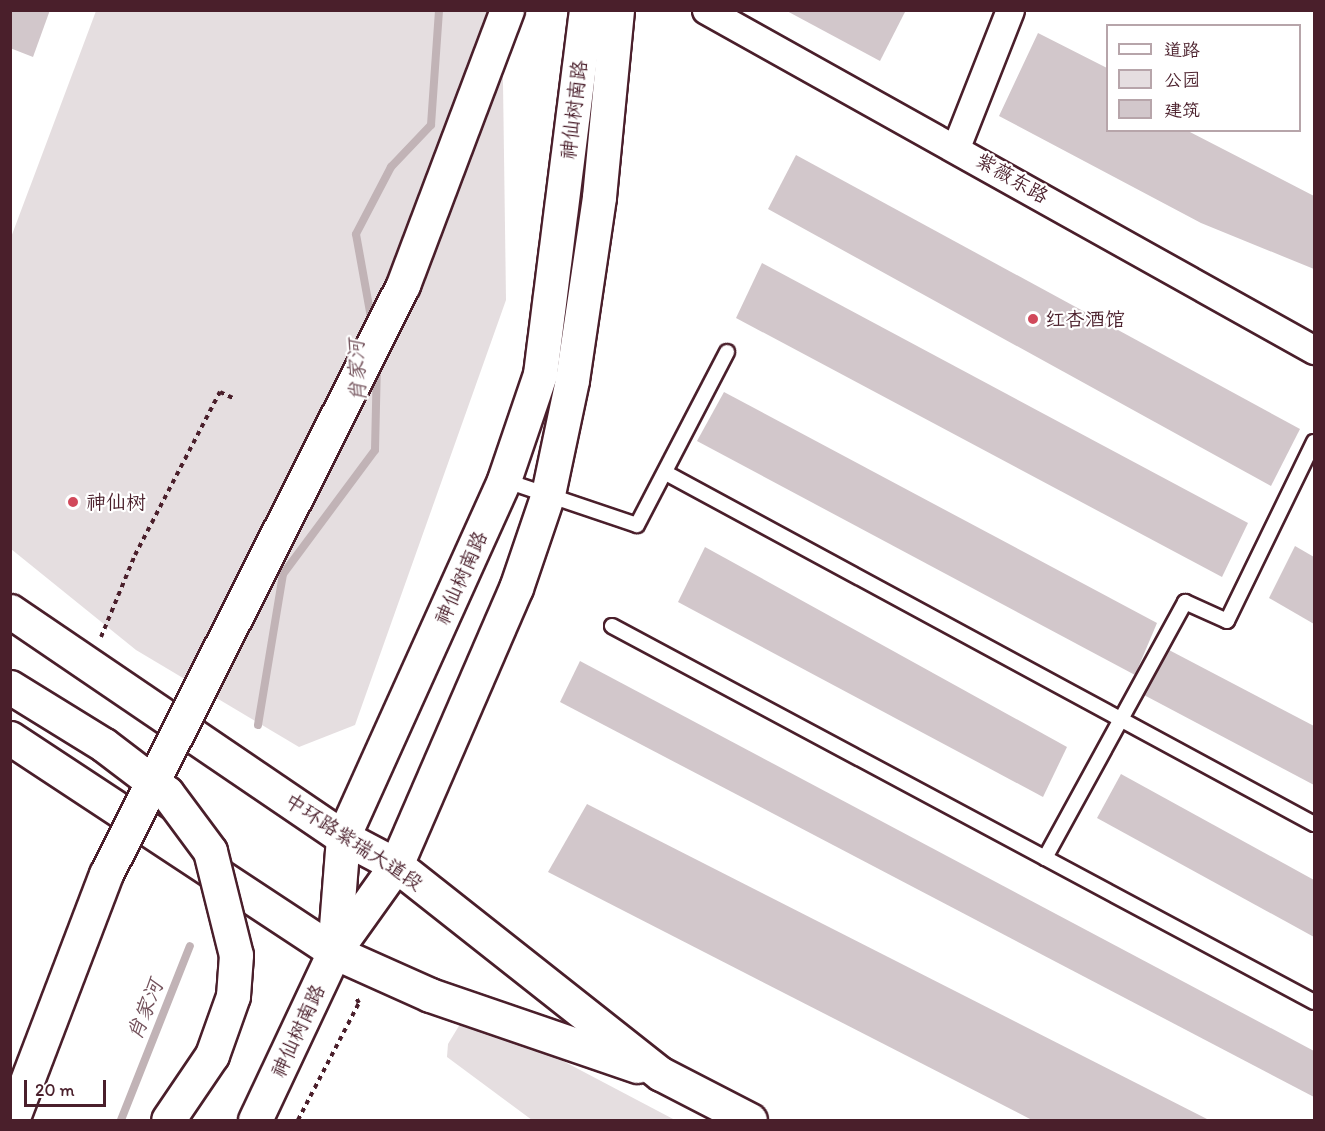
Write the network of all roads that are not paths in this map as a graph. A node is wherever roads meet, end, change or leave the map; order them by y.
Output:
1 (507, 10) edge
2 (586, 10) edge
3 (617, 10) edge
4 (706, 10) edge
5 (1010, 10) edge
6 (956, 147) junction
7 (1314, 350) edge
8 (727, 352) dead end
9 (1314, 442) edge
10 (666, 472) junction
11 (504, 480) junction
12 (548, 494) junction
13 (10, 611) edge
14 (612, 626) dead end
15 (10, 687) edge
16 (1121, 718) junction
17 (10, 738) edge
18 (1314, 824) edge
19 (343, 837) junction
20 (1045, 858) junction
21 (396, 865) junction
22 (334, 952) junction
23 (1314, 1002) edge
24 (661, 1074) junction
25 (12, 1120) edge
26 (168, 1120) edge
27 (255, 1120) edge
28 (750, 1120) edge

1 - 25 main road, bridge
2 - 11 main road, 神仙树南路
3 - 12 main road
4 - 6 street, 紫薇东路
5 - 6 street
6 - 7 street, 紫薇东路
8 - 10 lane
9 - 16 lane
10 - 12 lane
10 - 16 lane
11 - 12 lane
11 - 19 main road, 神仙树南路
12 - 21 main road
13 - 19 main road, 中环路紫瑞大道段
14 - 20 lane
15 - 26 main road, bridge
16 - 18 lane
16 - 20 lane
17 - 22 main road
19 - 21 main road, 中环路紫瑞大道段
19 - 22 main road, 神仙树南路
20 - 23 lane
21 - 22 main road
21 - 24 main road, 中环路紫瑞大道段
22 - 24 main road
22 - 27 main road, 神仙树南路
24 - 28 main road, 中环路紫瑞大道段

